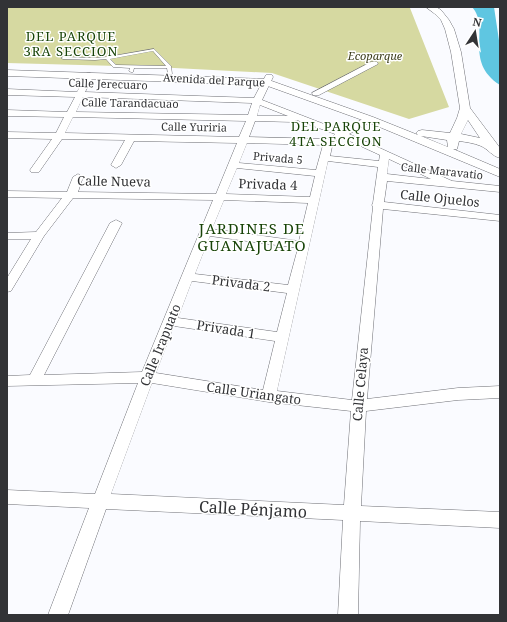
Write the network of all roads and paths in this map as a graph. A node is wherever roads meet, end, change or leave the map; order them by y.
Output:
1 (430, 7) edge
2 (63, 58) dead end
3 (107, 58) junction
4 (374, 64) dead end
5 (7, 67) edge
6 (132, 69) junction
7 (170, 70) junction
8 (7, 73) edge
9 (90, 75) junction
10 (267, 80) junction
11 (7, 92) edge
12 (80, 94) junction
13 (316, 94) junction
14 (257, 101) junction
15 (7, 113) edge
16 (464, 113) junction
17 (69, 114) junction
18 (252, 118) junction
19 (302, 119) junction
20 (369, 119) junction
21 (401, 125) junction
22 (342, 134) junction
23 (7, 135) edge
24 (59, 136) junction
25 (454, 137) junction
26 (131, 138) junction
27 (243, 140) junction
28 (328, 142) junction
29 (457, 154) junction
30 (498, 155) edge
31 (324, 158) junction
32 (116, 165) dead end
33 (233, 165) junction
34 (384, 165) junction
35 (35, 170) dead end
36 (500, 173) edge
37 (321, 174) junction
38 (78, 177) dead end
39 (450, 184) junction
40 (500, 189) edge
41 (7, 194) edge
42 (71, 195) junction
43 (220, 197) junction
44 (315, 200) junction
45 (377, 205) junction
46 (500, 218) edge
47 (116, 223) dead end
48 (206, 232) junction
49 (39, 235) junction
50 (7, 236) edge
51 (304, 245) junction
52 (12, 273) edge
53 (188, 277) junction
54 (7, 288) edge
55 (294, 290) junction
56 (170, 321) junction
57 (283, 338) junction
58 (147, 377) junction
59 (35, 380) junction
60 (7, 381) edge
61 (500, 392) edge
62 (269, 396) junction
63 (358, 406) junction
64 (7, 497) edge
65 (100, 502) junction
66 (351, 513) junction
67 (500, 520) edge
68 (58, 615) edge
69 (348, 615) edge

1 - 16 street
2 - 3 lane
3 - 6 lane
3 - 7 lane
4 - 13 street
5 - 6 street, Avenida del Parque
6 - 7 street, Avenida del Parque
7 - 10 street, Avenida del Parque
8 - 9 street, Avenida del Parque
9 - 10 street, Avenida del Parque
9 - 12 street
10 - 13 street, Avenida del Parque
10 - 14 street, Calle Irapuato
10 - 20 street, Avenida del Parque
11 - 12 street, Calle Jerecuaro
12 - 14 street, Calle Jerecuaro
12 - 17 street
13 - 21 street, Avenida del Parque
14 - 18 street, Calle Irapuato
14 - 19 street, Calle Jerecuaro
15 - 17 street, Calle Tarandacuao
16 - 21 street
16 - 25 street
16 - 30 street
17 - 18 street, Calle Tarandacuao
17 - 24 street
18 - 19 street, Calle Tarandacuao
18 - 27 street, Calle Irapuato
19 - 22 street, Calle Jerecuaro
20 - 22 street
20 - 29 street, Avenida del Parque
21 - 25 street, Avenida del Parque
22 - 28 street
22 - 34 street, Calle Jerecuaro
23 - 24 street, Calle Yuriria
24 - 26 street, Calle Yuriria
24 - 35 street
25 - 29 street
25 - 30 street, Avenida del Parque
26 - 27 street, Calle Yuriria
26 - 32 street
27 - 28 street, Calle Yuriria
27 - 33 street, Calle Irapuato
28 - 31 street
29 - 30 street
29 - 36 street, Avenida del Parque
31 - 34 street
31 - 37 street
33 - 37 street, Privada 5
33 - 43 street, Calle Irapuato
34 - 39 street, Calle Maravatio
34 - 39 street, Calle Jerecuaro
34 - 45 street, Calle Celaya
37 - 44 street
38 - 42 street
39 - 40 street, Calle Maravatio
41 - 42 street, Calle Nueva
42 - 43 street, Calle Nueva
42 - 49 street
43 - 44 street, Privada 4
43 - 48 street, Calle Irapuato
44 - 51 street
45 - 46 street, Calle Ojuelos
45 - 63 street, Calle Celaya
47 - 59 street
48 - 51 street
48 - 53 street, Calle Irapuato
49 - 50 street
49 - 52 street
51 - 55 street
52 - 54 street
53 - 55 street, Privada 2
53 - 56 street, Calle Irapuato
55 - 57 street
56 - 57 street, Privada 1
56 - 58 street, Calle Irapuato
57 - 62 street
58 - 59 street, Calle Uriangato
58 - 62 street, Calle Uriangato
58 - 65 street, Calle Irapuato
59 - 60 street, Calle Uriangato
61 - 63 street, Calle Uriangato
62 - 63 street, Calle Uriangato
63 - 66 street, Calle Celaya
64 - 65 street, Calle Pénjamo
65 - 66 street, Calle Pénjamo
65 - 68 street, Calle Irapuato
66 - 67 street, Calle Pénjamo
66 - 69 street, Calle Celaya

